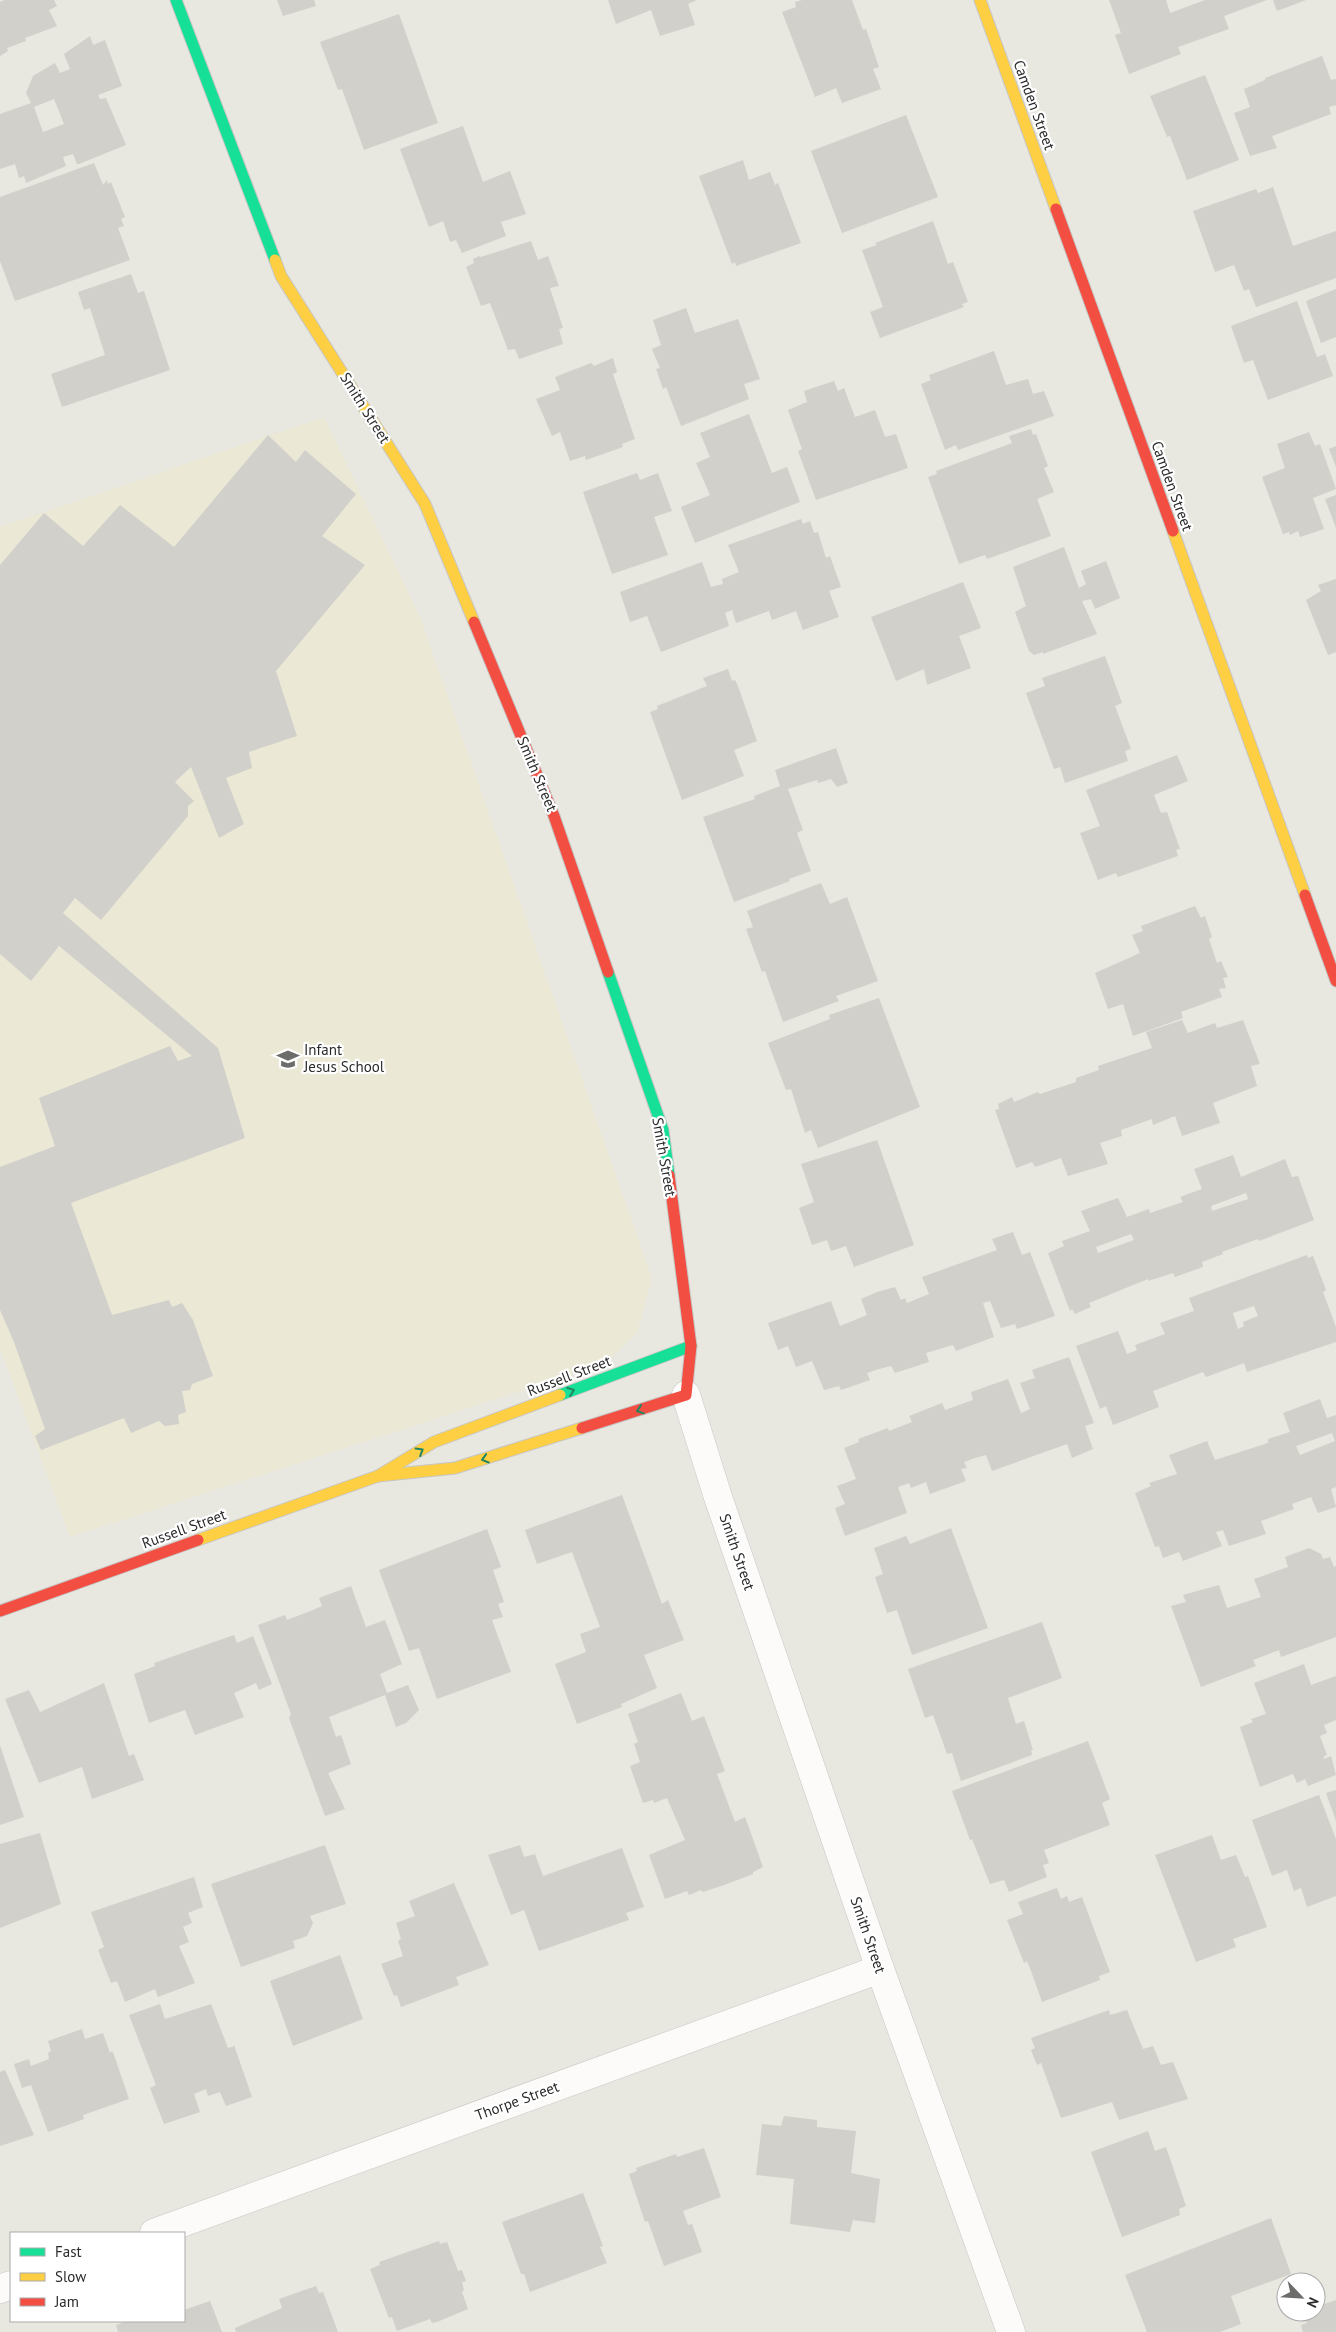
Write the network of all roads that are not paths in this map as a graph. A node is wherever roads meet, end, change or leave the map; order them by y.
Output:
1 (176, 0) edge
2 (980, 0) edge
3 (1336, 981) edge
4 (691, 1346) junction
5 (686, 1395) junction
6 (378, 1476) junction
7 (0, 1611) edge
8 (880, 1969) junction
9 (157, 2232) edge
10 (1011, 2332) edge

1 - 4 street, Smith Street
2 - 3 street, Camden Street
4 - 5 street, Smith Street
6 -> 4 street, Russell Street
5 -> 6 street, Russell Street
5 - 8 street, Smith Street
6 - 7 street, Russell Street
8 - 9 street, Thorpe Street
8 - 10 street, Smith Street

